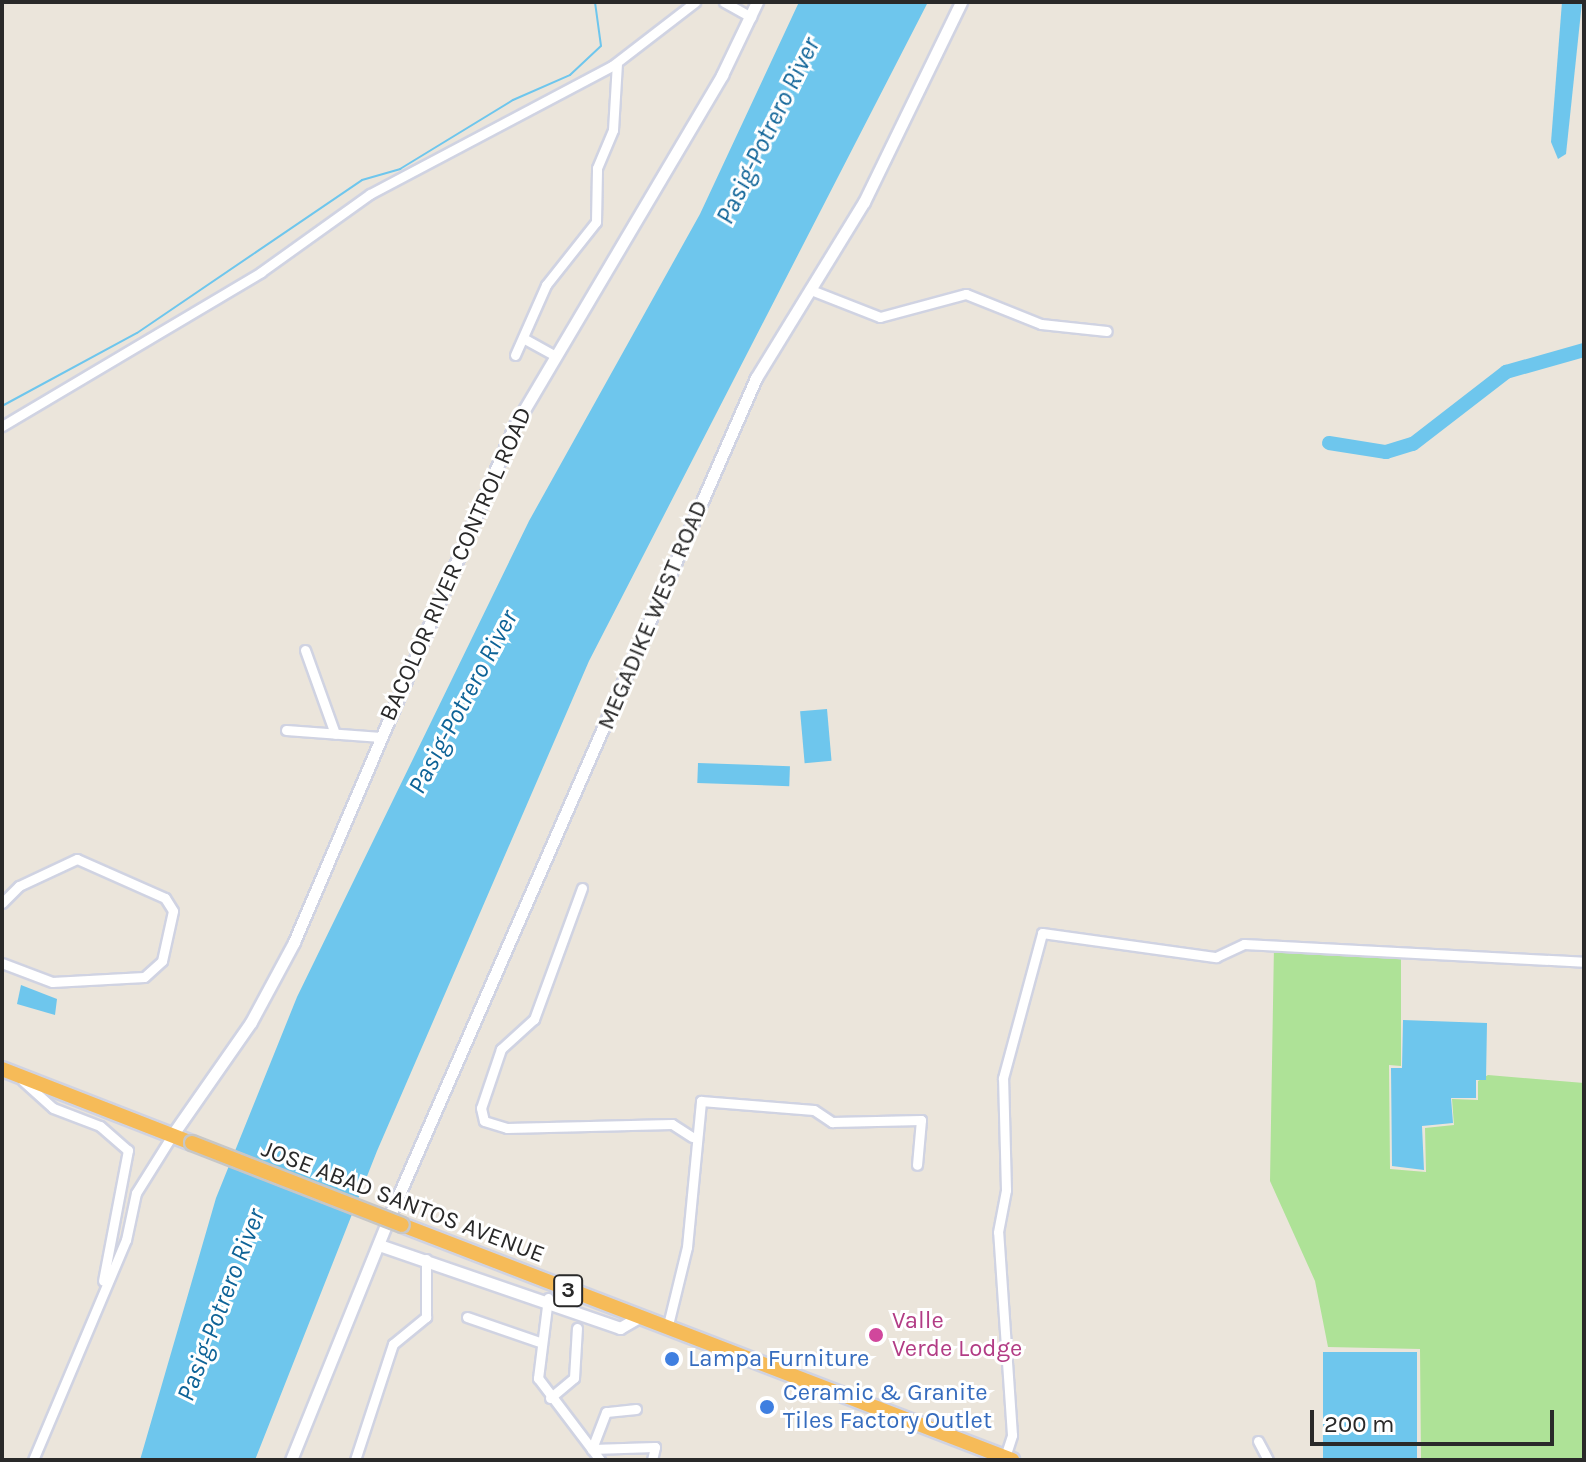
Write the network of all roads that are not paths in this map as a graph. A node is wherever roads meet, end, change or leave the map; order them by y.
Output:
1 (724, 2) edge
2 (757, 2) edge
3 (961, 2) edge
4 (689, 4) edge
5 (751, 17) junction
6 (619, 58) junction
7 (811, 290) junction
8 (1107, 331) dead end
9 (523, 338) junction
10 (515, 355) dead end
11 (555, 356) junction
12 (2, 426) edge
13 (305, 650) dead end
14 (286, 730) dead end
15 (335, 734) junction
16 (381, 737) junction
17 (582, 888) dead end
18 (2, 903) edge
19 (1584, 962) edge
20 (2, 963) edge
21 (9, 1072) edge
22 (173, 1134) junction
23 (692, 1137) junction
24 (917, 1165) dead end
25 (382, 1246) junction
26 (426, 1259) junction
27 (548, 1298) junction
28 (99, 1300) junction
29 (467, 1317) dead end
30 (637, 1318) junction
31 (577, 1328) dead end
32 (667, 1329) junction
33 (542, 1343) junction
34 (550, 1398) junction
35 (636, 1409) dead end
36 (1258, 1441) dead end
37 (592, 1449) junction
38 (982, 1454) edge
39 (1008, 1459) edge
40 (33, 1460) edge
41 (291, 1460) edge
42 (355, 1460) edge
43 (600, 1460) edge
44 (652, 1460) edge
45 (1268, 1460) edge

1 - 5 street
2 - 5 street, BACOLOR RIVER CONTROL ROAD
3 - 7 street, MEGADIKE WEST ROAD
4 - 6 street
5 - 11 street, BACOLOR RIVER CONTROL ROAD
6 - 9 street
6 - 12 street
7 - 8 street
7 - 25 street, MEGADIKE WEST ROAD
9 - 10 street
9 - 11 street
11 - 16 street, BACOLOR RIVER CONTROL ROAD
13 - 15 street
14 - 15 street
15 - 16 street
16 - 22 street, BACOLOR RIVER CONTROL ROAD
17 - 23 street
18 - 20 street
19 - 39 street
21 - 22 highway, JOSE ABAD SANTOS AVENUE / 3
21 - 28 street
22 - 28 street
22 - 30 highway, JOSE ABAD SANTOS AVENUE / 3, bridge
23 - 24 street
23 - 32 street
25 - 26 street
25 - 41 street, MEGADIKE WEST ROAD
26 - 27 street
26 - 42 street
27 - 30 street
27 - 33 street
28 - 40 street
29 - 33 street
30 - 32 highway, JOSE ABAD SANTOS AVENUE / 3
31 - 34 street
32 - 38 highway, JOSE ABAD SANTOS AVENUE / 3
33 - 34 street
34 - 37 street
35 - 37 street
36 - 45 street
37 - 43 street
37 - 44 street
38 - 39 highway, JOSE ABAD SANTOS AVENUE / 3

